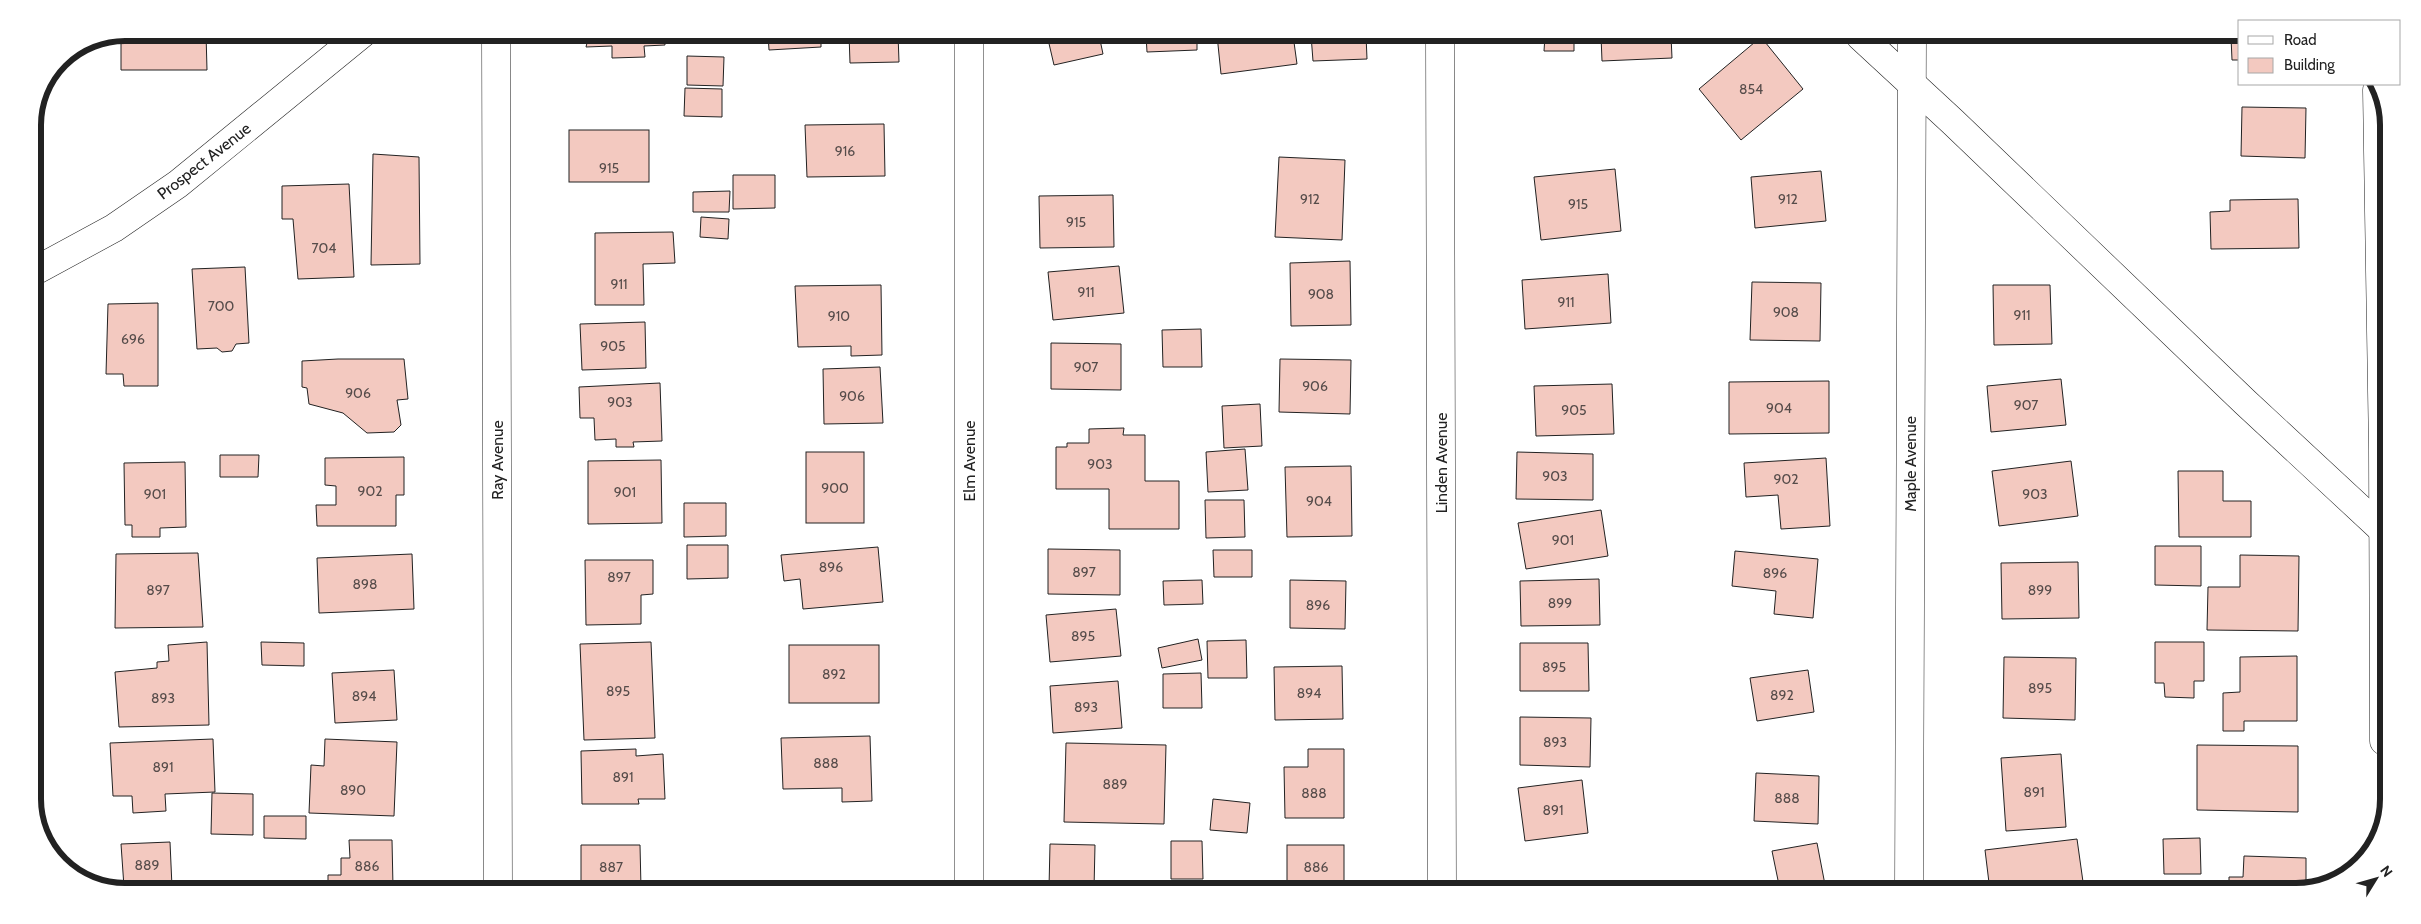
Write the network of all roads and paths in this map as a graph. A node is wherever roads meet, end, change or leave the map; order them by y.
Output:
1 (354, 41) edge
2 (496, 41) edge
3 (969, 41) edge
4 (1440, 41) edge
5 (1865, 41) edge
6 (1912, 41) edge
7 (1911, 83) junction
8 (2377, 107) edge
9 (2380, 255) edge
10 (41, 268) edge
11 (2380, 526) edge
12 (498, 883) edge
13 (969, 883) edge
14 (1442, 883) edge
15 (1909, 883) edge

1 - 10 street, Prospect Avenue
2 - 12 street, Ray Avenue
3 - 13 street, Elm Avenue
4 - 14 street, Linden Avenue
5 - 7 street
6 - 7 street, Maple Avenue
7 - 11 street
7 - 15 street, Maple Avenue
8 - 9 street

